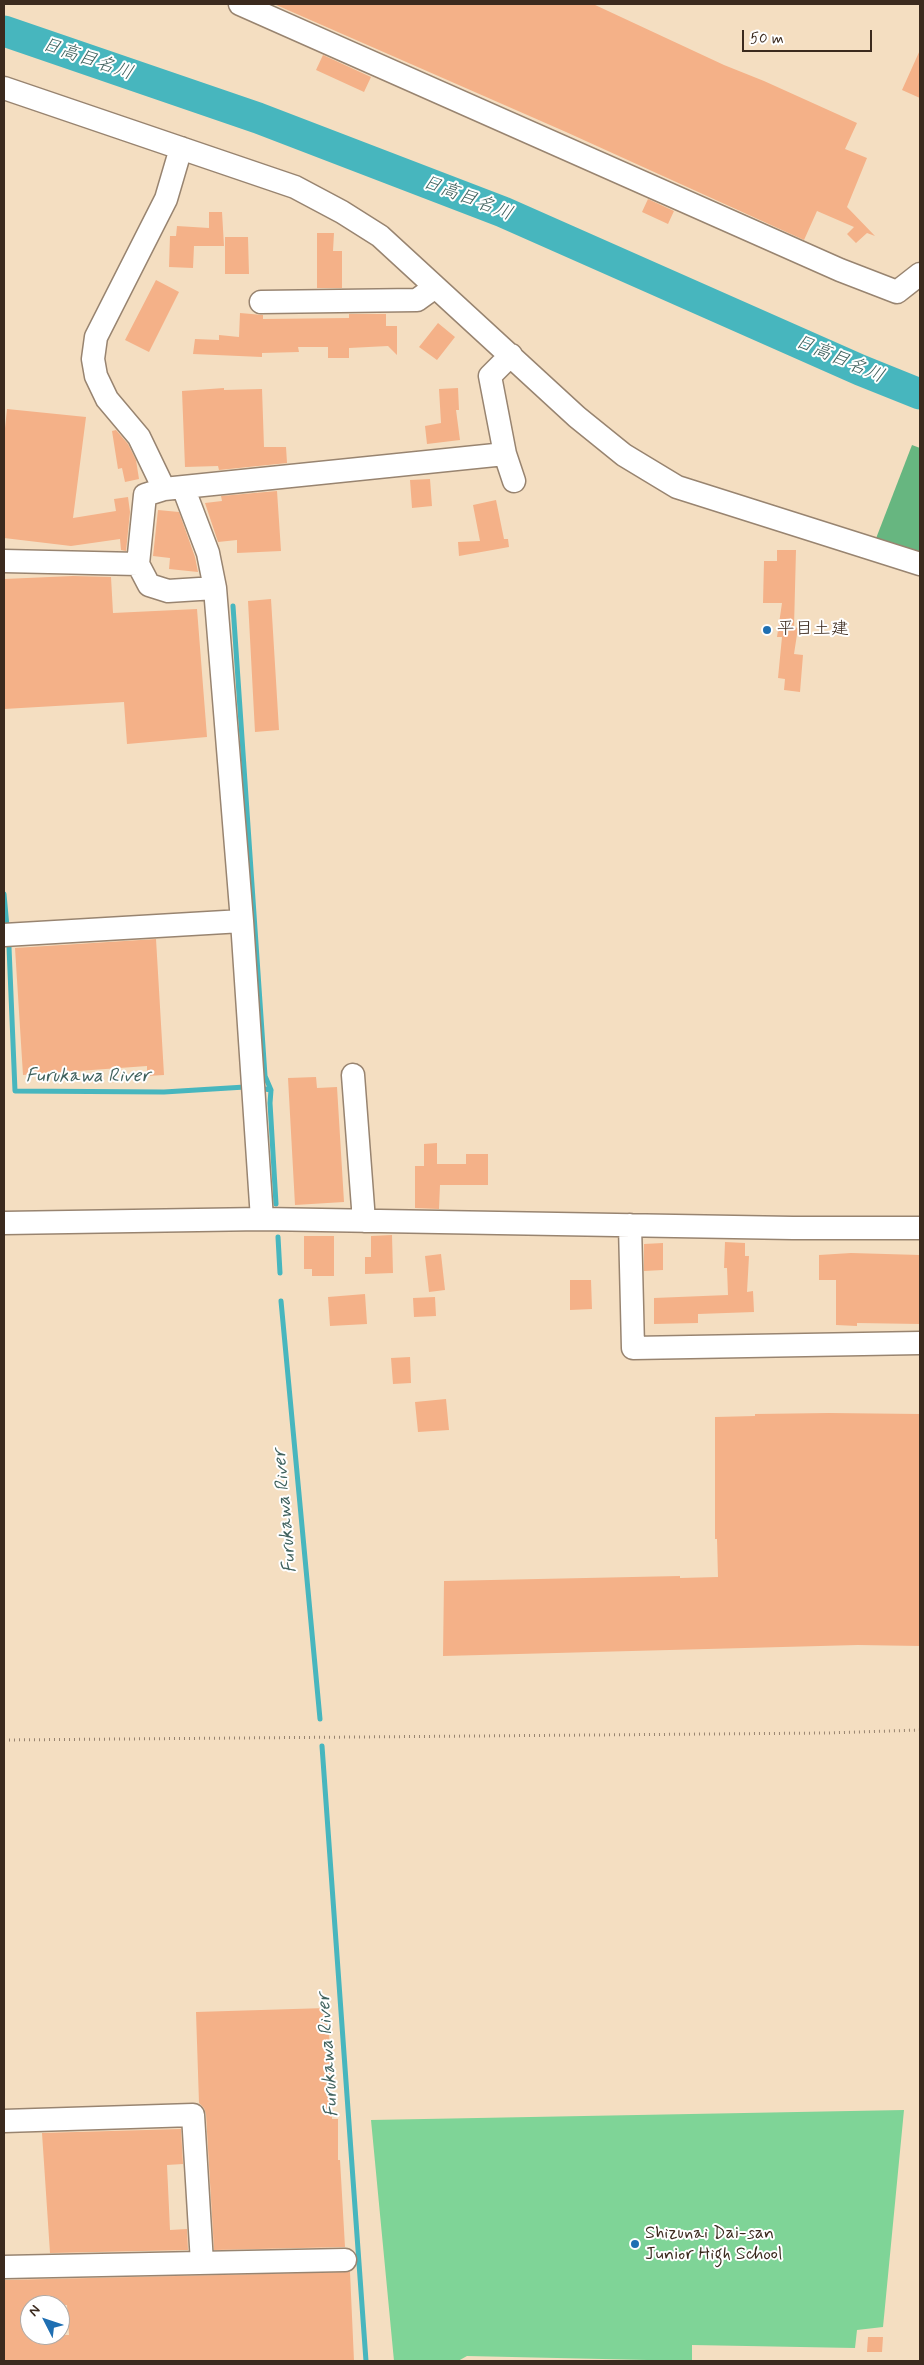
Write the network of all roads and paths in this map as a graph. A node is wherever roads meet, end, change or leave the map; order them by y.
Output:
1 (240, 4) edge
2 (4, 88) edge
3 (181, 148) junction
4 (920, 274) edge
5 (435, 287) junction
6 (261, 302) dead end
7 (511, 355) junction
8 (505, 454) junction
9 (514, 481) dead end
10 (174, 488) junction
11 (4, 561) edge
12 (138, 564) junction
13 (920, 564) edge
14 (215, 588) junction
15 (242, 921) junction
16 (4, 935) edge
17 (353, 1075) dead end
18 (262, 1219) junction
19 (364, 1220) junction
20 (4, 1223) edge
21 (630, 1224) junction
22 (920, 1228) edge
23 (920, 1344) edge
24 (920, 1730) edge
25 (4, 1740) edge
26 (4, 2121) edge
27 (345, 2260) dead end
28 (202, 2263) junction
29 (4, 2267) edge

1 - 4 street
2 - 3 street
3 - 5 street
3 - 10 street
5 - 6 street
5 - 7 street
7 - 8 street
7 - 13 street
8 - 9 street
8 - 10 street
10 - 12 street
10 - 14 street
11 - 12 street
12 - 14 street
14 - 15 street
15 - 16 street
15 - 18 street
17 - 19 street
18 - 19 street
18 - 20 street
19 - 21 street
21 - 22 street
21 - 23 street
24 - 25 path
26 - 28 street
27 - 28 street
28 - 29 street

